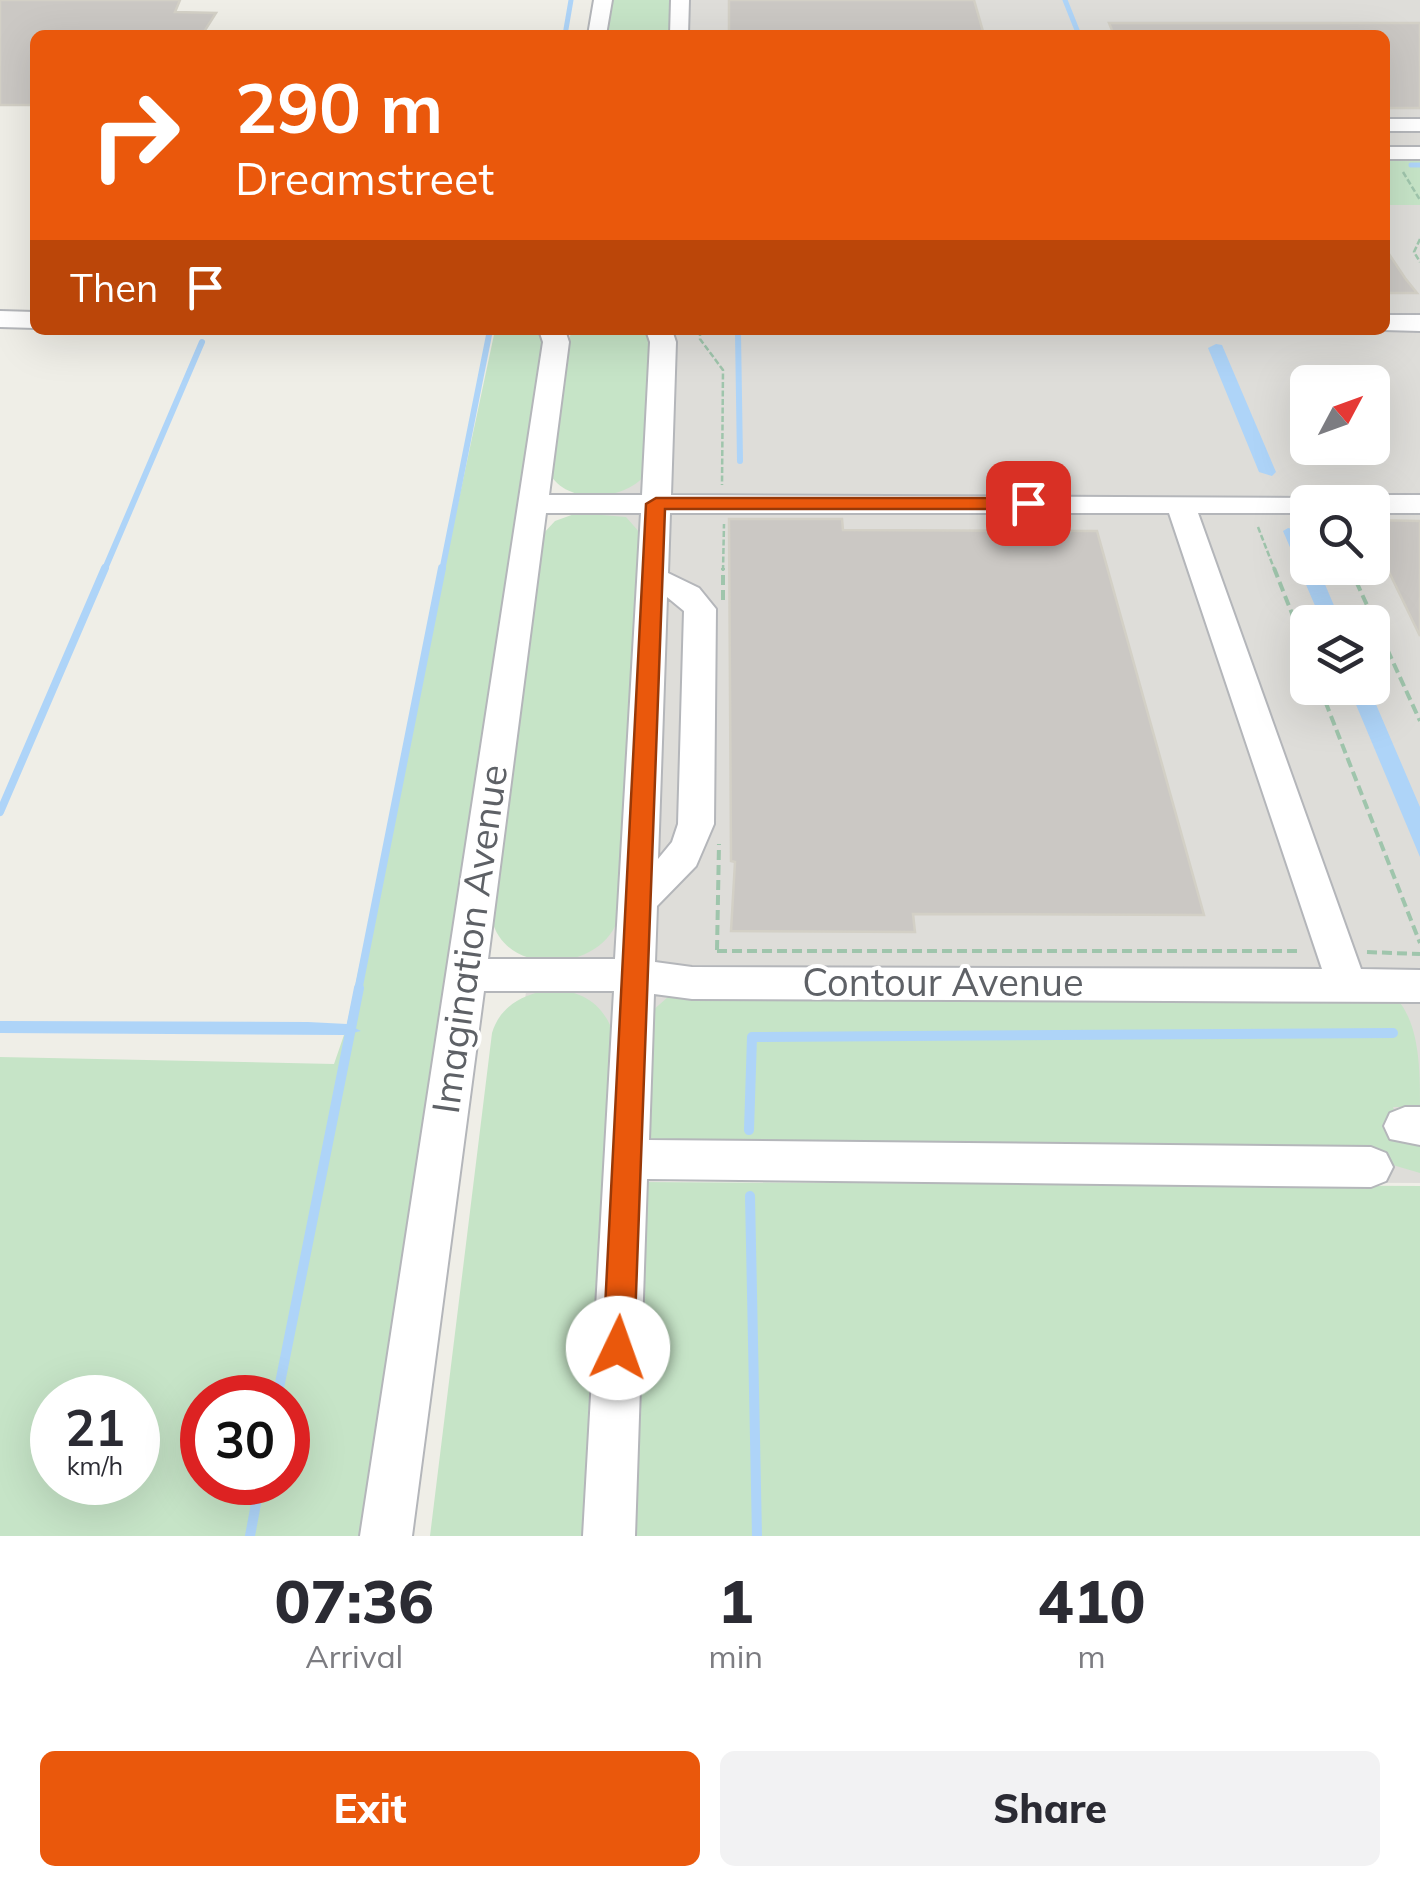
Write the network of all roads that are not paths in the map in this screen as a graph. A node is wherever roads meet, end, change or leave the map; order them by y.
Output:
1 (603, 0) edge
2 (680, 0) edge
3 (599, 30) edge
4 (679, 30) edge
5 (1390, 125) edge
6 (1420, 126) edge
7 (1390, 153) edge
8 (1420, 154) edge
9 (0, 320) edge
10 (30, 320) edge
11 (1390, 323) edge
12 (1420, 323) edge
13 (558, 335) edge
14 (664, 335) edge
15 (1180, 503) junction
16 (530, 504) junction
17 (656, 504) junction
18 (1290, 504) edge
19 (1390, 504) edge
20 (1420, 504) edge
21 (653, 578) junction
22 (641, 898) junction
23 (1340, 968) junction
24 (466, 974) junction
25 (635, 975) junction
26 (1417, 986) edge
27 (627, 1160) junction
28 (1371, 1167) dead end
29 (386, 1536) edge
30 (609, 1536) edge

1 - 3 street
2 - 4 street
5 - 6 street
7 - 8 street
9 - 10 street
11 - 12 street
13 - 16 street, Imagination Avenue
14 - 17 street
15 - 17 street
15 - 18 street
15 - 23 street
16 - 17 street
16 - 24 street, Imagination Avenue
17 - 21 street
19 - 20 street
21 - 22 street
21 - 22 street
22 - 25 street
23 - 25 street, Contour Avenue
23 - 26 street, Contour Avenue
24 - 25 street, Contour Avenue
24 - 29 street, Imagination Avenue
25 - 27 street
27 - 28 street
27 - 30 street

